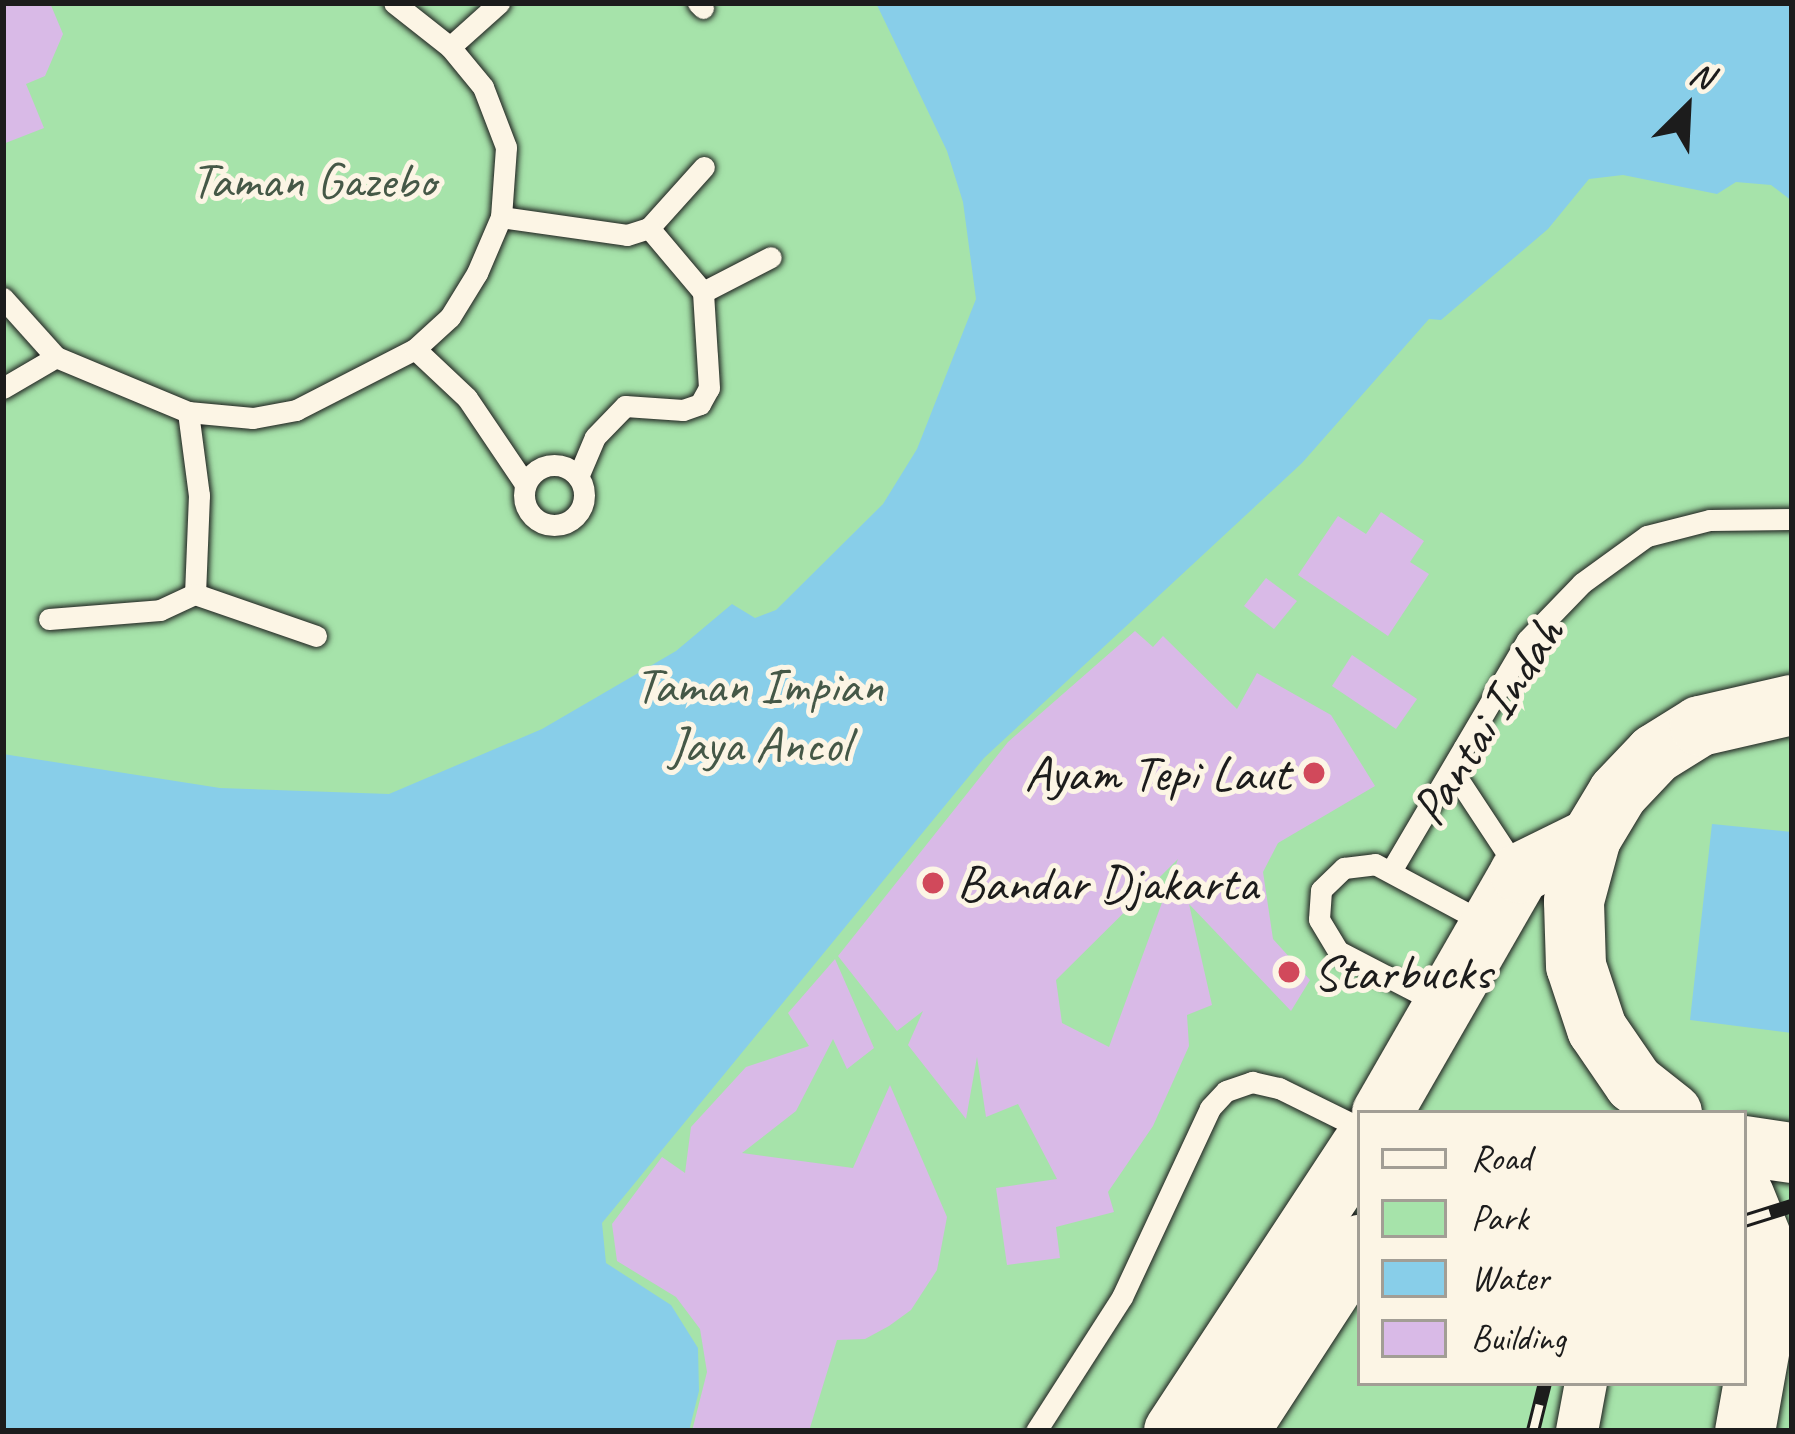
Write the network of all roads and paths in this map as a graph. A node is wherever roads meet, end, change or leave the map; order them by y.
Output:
1 (394, 3) edge
2 (499, 3) edge
3 (450, 46) junction
4 (704, 167) dead end
5 (501, 217) junction
6 (649, 228) junction
7 (771, 257) dead end
8 (703, 292) junction
9 (3, 298) edge
10 (415, 349) junction
11 (56, 357) junction
12 (3, 388) edge
13 (188, 412) junction
14 (578, 477) junction
15 (525, 484) junction
16 (1792, 519) edge
17 (195, 594) junction
18 (49, 619) dead end
19 (316, 636) dead end
20 (1792, 705) edge
21 (1452, 770) junction
22 (1591, 838) junction
23 (1391, 872) junction
24 (1520, 873) junction
25 (1490, 925) junction
26 (1442, 1005) junction
27 (1384, 1110) edge
28 (1668, 1110) edge
29 (1357, 1127) edge
30 (1747, 1146) edge
31 (1357, 1153) edge
32 (1792, 1153) edge
33 (1747, 1211) edge
34 (1357, 1249) edge
35 (1759, 1273) edge
36 (1585, 1386) edge
37 (1036, 1431) edge
38 (1174, 1431) edge
39 (1239, 1431) edge
40 (1577, 1431) edge
41 (1745, 1431) edge

1 - 3 lane
2 - 3 lane
3 - 5 lane
4 - 6 lane
5 - 6 lane
5 - 10 lane
6 - 8 lane
7 - 8 lane
8 - 14 lane
9 - 11 lane
10 - 13 lane
10 - 15 lane
11 - 12 lane
11 - 13 lane
13 - 17 lane
14 - 15 lane
14 - 15 lane
16 - 21 lane, Pantai Indah
17 - 18 lane
17 - 19 lane
20 - 22 street
21 - 23 lane, Pantai Indah
21 - 24 lane
22 - 24 street
22 - 28 street
23 - 25 lane
23 - 26 lane
24 - 25 street
25 - 26 street
26 - 27 street
29 - 37 lane
30 - 32 street
31 - 38 street
33 - 35 street
34 - 39 street
35 - 41 street
36 - 40 street

